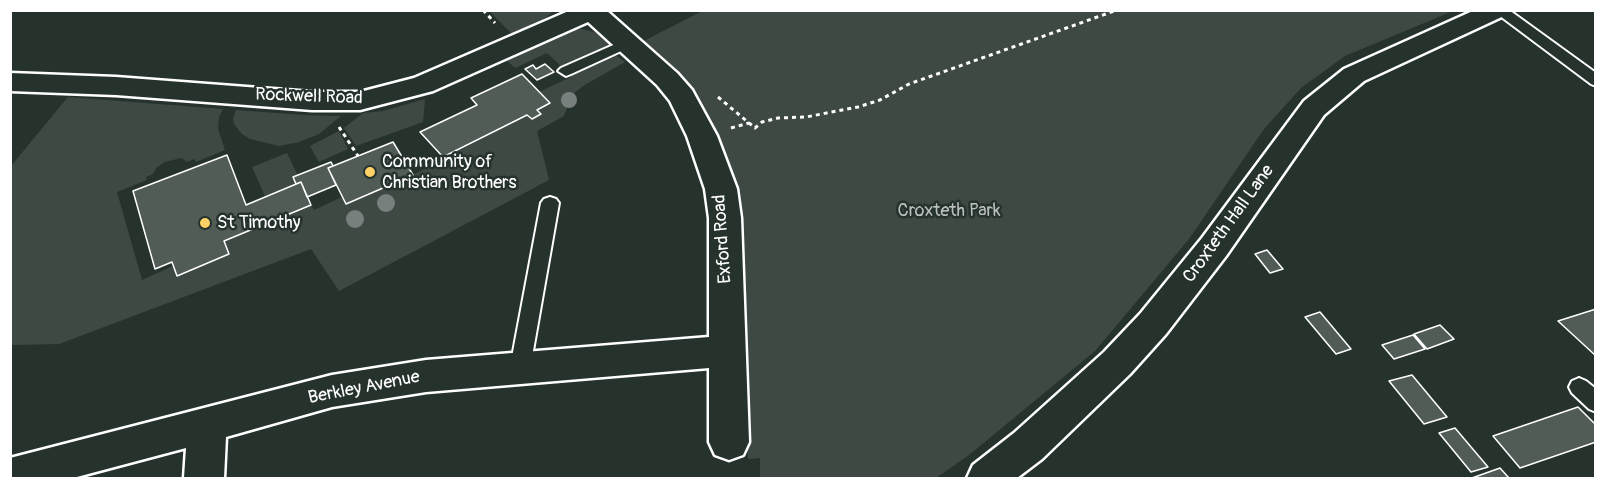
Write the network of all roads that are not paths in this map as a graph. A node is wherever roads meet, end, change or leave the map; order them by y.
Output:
1 (1498, 10) edge
2 (591, 11) edge
3 (627, 43) junction
4 (566, 71) dead end
5 (1596, 81) edge
6 (10, 82) edge
7 (550, 203) dead end
8 (727, 351) junction
9 (520, 368) junction
10 (1579, 387) dead end
11 (1596, 404) edge
12 (207, 425) junction
13 (729, 442) dead end
14 (10, 477) edge
15 (204, 478) edge
16 (987, 478) edge

1 - 5 lane
1 - 16 street, Croxteth Hall Lane
2 - 3 street, Exford Road
2 - 6 street, Rockwell Road
3 - 4 lane
3 - 8 street, Exford Road
7 - 9 lane
8 - 9 street, Berkley Avenue
8 - 13 street, Exford Road
9 - 12 street, Berkley Avenue
10 - 11 lane
12 - 14 street, Berkley Avenue
12 - 15 street

